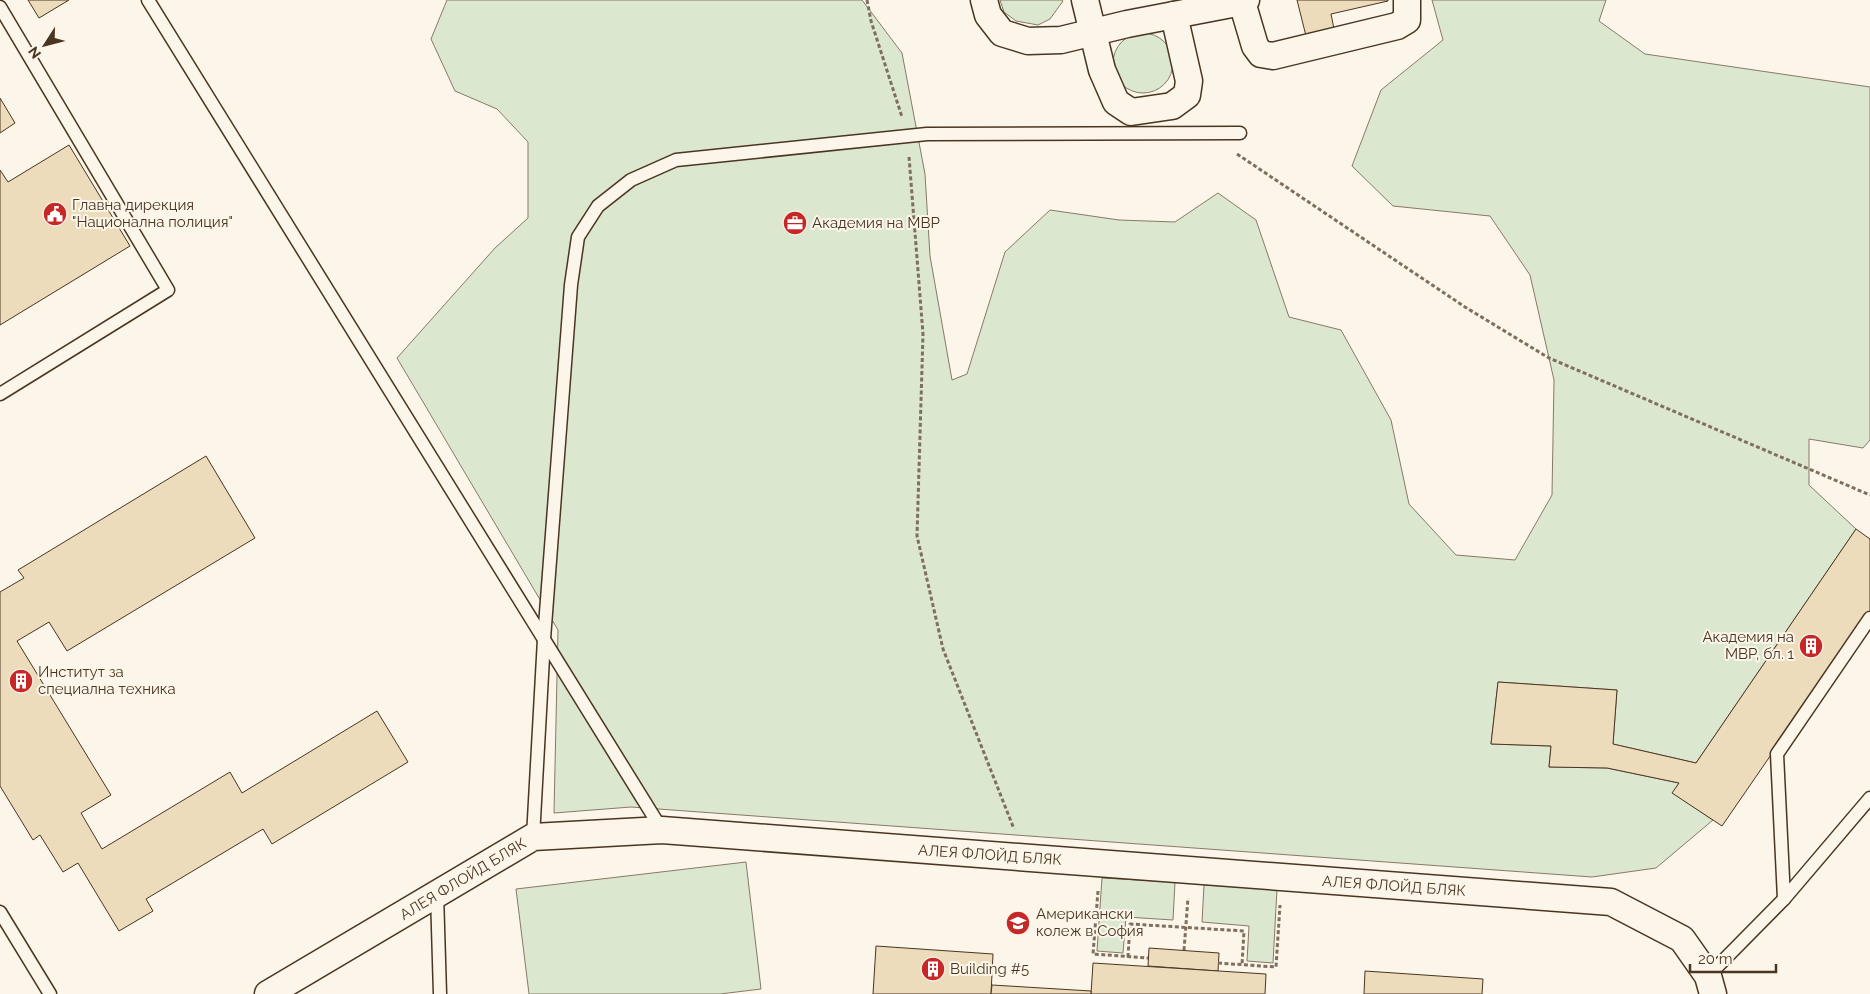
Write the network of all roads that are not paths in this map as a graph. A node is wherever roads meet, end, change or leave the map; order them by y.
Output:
1 (148, 0) edge
2 (984, 0) edge
3 (1085, 0) edge
4 (1407, 0) edge
5 (1244, 1) edge
6 (0, 7) edge
7 (1174, 15) junction
8 (1094, 32) junction
9 (1240, 133) dead end
10 (0, 394) edge
11 (1870, 618) edge
12 (544, 640) junction
13 (1870, 798) edge
14 (662, 830) junction
15 (533, 837) junction
16 (437, 894) junction
17 (1784, 899) junction
18 (0, 912) edge
19 (1710, 985) edge
20 (50, 994) edge
21 (268, 994) edge
22 (440, 994) edge

1 - 12 lane
2 - 8 street
3 - 8 street
4 - 5 street
5 - 7 street
6 - 10 lane
7 - 8 street
7 - 8 street
9 - 12 lane
11 - 17 lane
12 - 14 lane
12 - 15 lane
13 - 17 lane
14 - 15 street, АЛЕЯ ФЛОЙД БЛЯК
14 - 19 street, АЛЕЯ ФЛОЙД БЛЯК
15 - 16 street, АЛЕЯ ФЛОЙД БЛЯК
16 - 21 street, АЛЕЯ ФЛОЙД БЛЯК
16 - 22 lane
17 - 19 lane
18 - 20 lane

